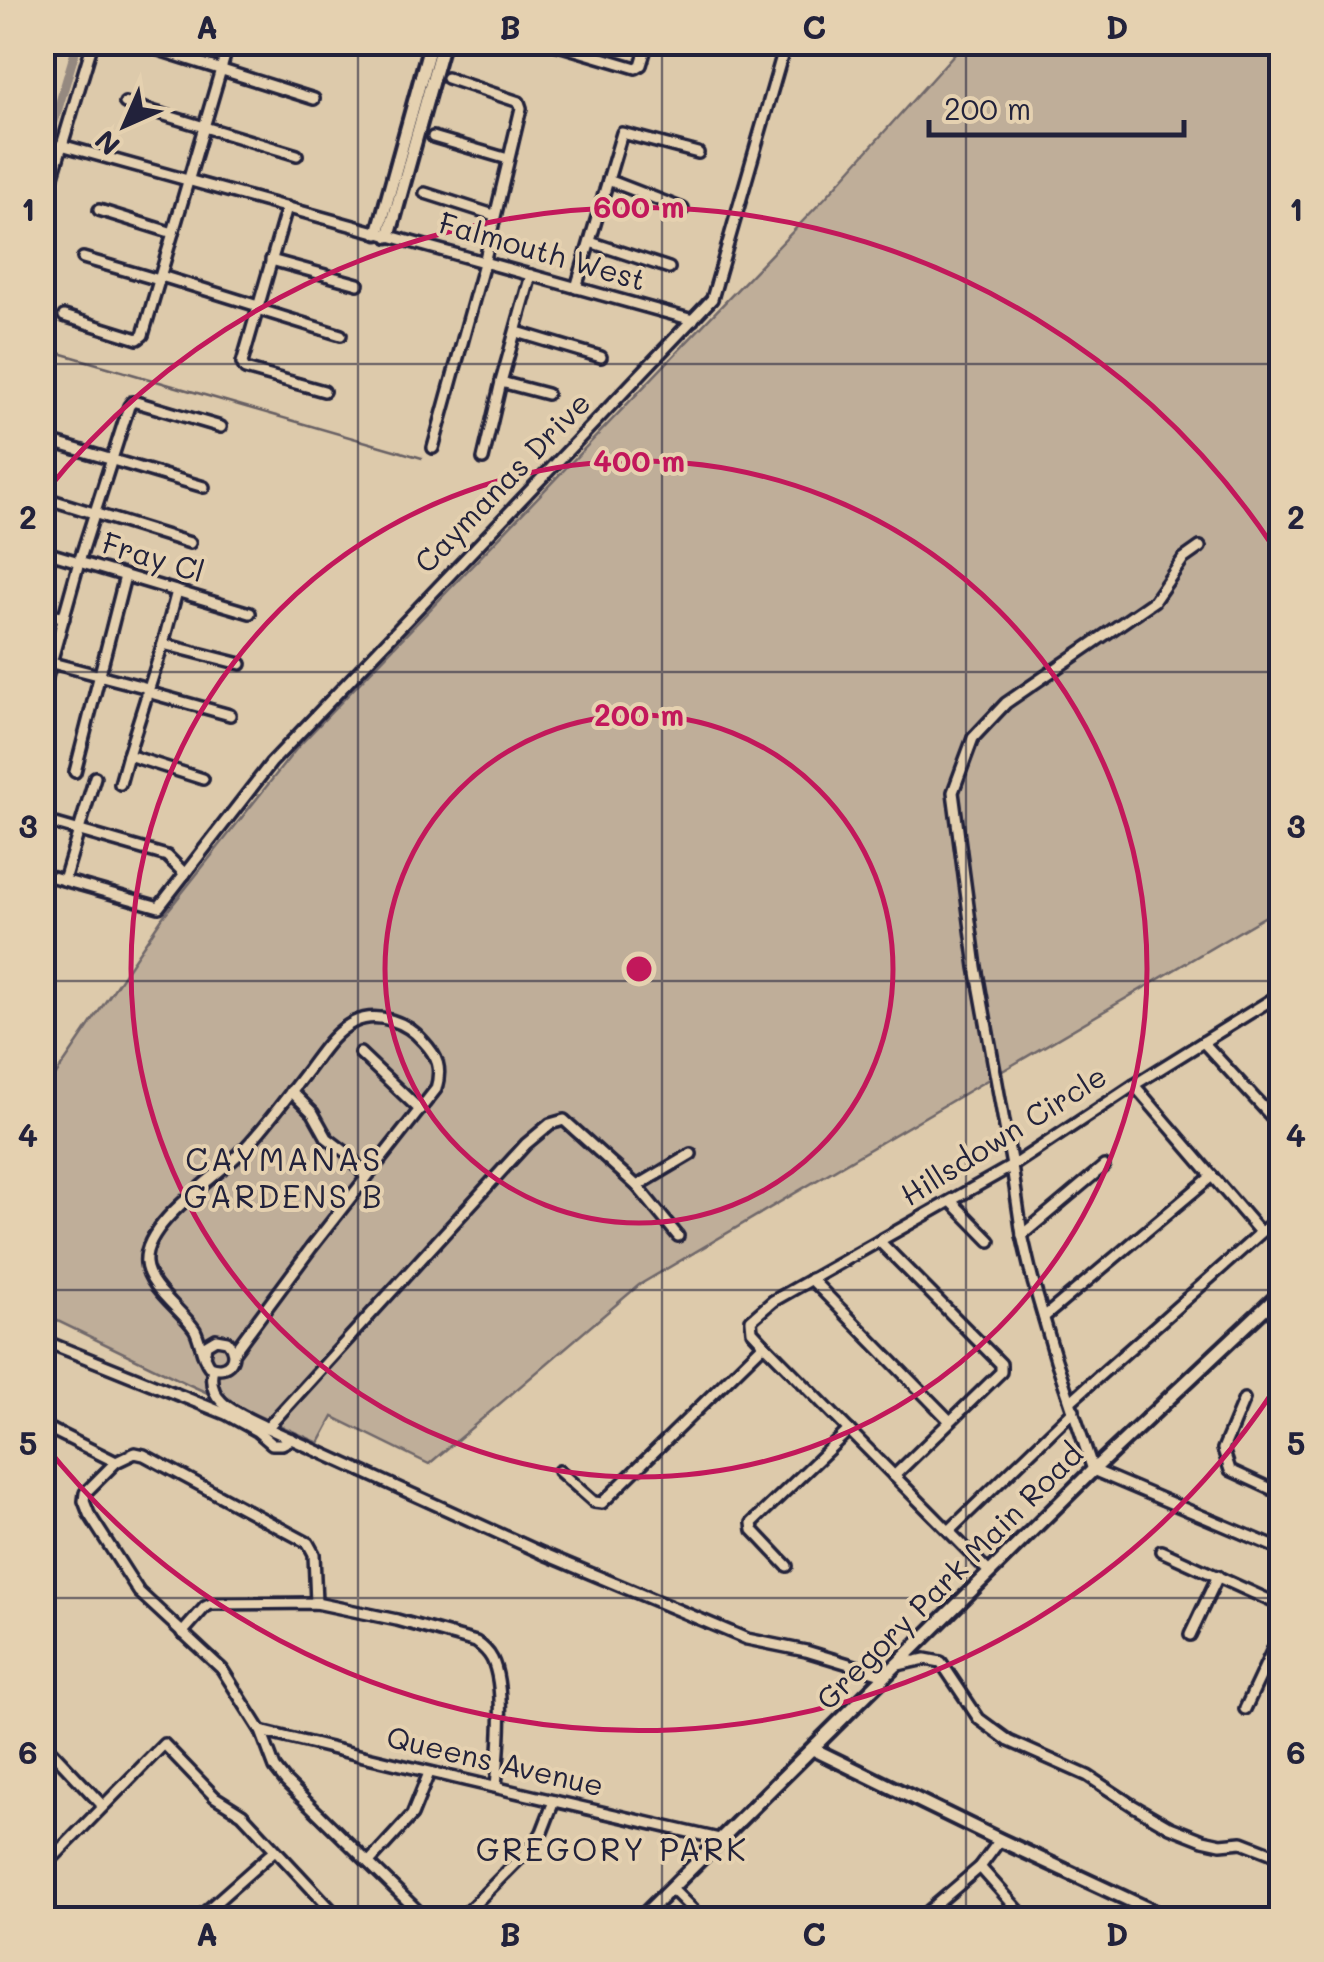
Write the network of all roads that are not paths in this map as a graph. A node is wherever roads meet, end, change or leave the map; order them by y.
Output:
1 (92, 42) edge
2 (229, 42) edge
3 (318, 42) edge
4 (431, 42) edge
5 (444, 42) edge
6 (548, 42) edge
7 (648, 42) edge
8 (786, 42) edge
9 (140, 44) edge
10 (330, 46) dead end
11 (220, 70) junction
12 (447, 78) dead end
13 (314, 100) dead end
14 (125, 102) dead end
15 (204, 126) junction
16 (433, 137) dead end
17 (61, 144) junction
18 (698, 153) dead end
19 (297, 155) dead end
20 (508, 159) junction
21 (187, 180) junction
22 (608, 180) junction
23 (425, 193) dead end
24 (287, 207) junction
25 (683, 209) dead end
26 (99, 210) dead end
27 (42, 212) edge
28 (494, 214) junction
29 (173, 233) junction
30 (384, 234) junction
31 (590, 242) junction
32 (84, 258) dead end
33 (272, 260) junction
34 (484, 263) junction
35 (668, 268) dead end
36 (531, 275) junction
37 (160, 278) junction
38 (358, 284) dead end
39 (576, 288) junction
40 (258, 308) junction
41 (64, 316) dead end
42 (692, 320) junction
43 (517, 332) junction
44 (341, 335) dead end
45 (601, 357) dead end
46 (501, 382) junction
47 (324, 391) dead end
48 (547, 394) dead end
49 (221, 427) dead end
50 (42, 439) edge
51 (433, 448) dead end
52 (111, 459) junction
53 (483, 459) dead end
54 (204, 487) dead end
55 (42, 497) edge
56 (96, 514) junction
57 (190, 543) dead end
58 (1200, 547) dead end
59 (42, 551) edge
60 (79, 562) junction
61 (126, 576) junction
62 (177, 591) junction
63 (42, 610) edge
64 (250, 613) dead end
65 (64, 618) junction
66 (164, 644) junction
67 (241, 664) dead end
68 (48, 669) edge
69 (101, 674) junction
70 (147, 690) junction
71 (42, 695) edge
72 (230, 715) dead end
73 (128, 755) junction
74 (75, 772) dead end
75 (94, 777) dead end
76 (203, 779) dead end
77 (120, 784) dead end
78 (42, 820) edge
79 (79, 830) junction
80 (42, 874) edge
81 (185, 874) junction
82 (64, 880) junction
83 (1277, 996) edge
84 (1282, 1010) edge
85 (1203, 1042) junction
86 (360, 1052) dead end
87 (1134, 1086) junction
88 (291, 1091) junction
89 (420, 1110) junction
90 (1280, 1127) edge
91 (691, 1154) dead end
92 (1012, 1166) junction
93 (1104, 1166) dead end
94 (1212, 1176) junction
95 (366, 1178) junction
96 (637, 1186) junction
97 (951, 1201) junction
98 (1282, 1214) edge
99 (1260, 1232) junction
100 (1022, 1234) junction
101 (678, 1236) dead end
102 (879, 1241) junction
103 (990, 1241) dead end
104 (811, 1279) junction
105 (1282, 1292) edge
106 (1044, 1317) junction
107 (42, 1340) edge
108 (764, 1344) junction
109 (234, 1352) junction
110 (204, 1357) junction
111 (213, 1368) junction
112 (1244, 1399) dead end
113 (1072, 1406) junction
114 (950, 1421) junction
115 (42, 1424) edge
116 (266, 1428) junction
117 (849, 1430) junction
118 (292, 1439) junction
119 (116, 1462) junction
120 (1093, 1470) junction
121 (560, 1471) dead end
122 (894, 1476) junction
123 (1282, 1494) edge
124 (949, 1531) junction
125 (1282, 1550) edge
126 (1161, 1551) dead end
127 (787, 1566) dead end
128 (990, 1572) junction
129 (1218, 1576) junction
130 (316, 1603) junction
131 (1282, 1606) edge
132 (1282, 1630) edge
133 (182, 1634) junction
134 (1190, 1635) dead end
135 (895, 1665) junction
136 (885, 1675) junction
137 (1245, 1708) dead end
138 (260, 1731) junction
139 (42, 1741) edge
140 (812, 1749) junction
141 (429, 1773) junction
142 (496, 1786) junction
143 (554, 1802) junction
144 (104, 1806) junction
145 (719, 1839) junction
146 (1000, 1840) junction
147 (275, 1850) junction
148 (1281, 1857) edge
149 (370, 1861) junction
150 (980, 1867) junction
151 (42, 1870) edge
152 (672, 1889) junction
153 (196, 1920) edge
154 (341, 1920) edge
155 (427, 1920) edge
156 (459, 1920) edge
157 (639, 1920) edge
158 (703, 1920) edge
159 (918, 1920) edge
160 (1027, 1920) edge
161 (1172, 1920) edge

1 - 17 street
2 - 11 street
3 - 10 street
4 - 30 street
5 - 30 street
6 - 7 street
8 - 42 street, Caymanas Drive
9 - 11 street
11 - 13 street
11 - 15 street
12 - 20 street
14 - 15 street
15 - 19 street
15 - 21 street
16 - 20 street
17 - 21 street, Falmouth West
17 - 27 street
18 - 22 street
20 - 28 street
21 - 24 street, Falmouth West
21 - 29 street
22 - 25 street
22 - 31 street
23 - 28 street
24 - 30 street, Falmouth West
24 - 33 street
26 - 29 street
28 - 34 street
29 - 37 street
30 - 34 street, Falmouth West
31 - 35 street
31 - 39 street
32 - 37 street
33 - 38 street
33 - 40 street
34 - 36 street, Falmouth West
34 - 51 street
36 - 39 street, Falmouth West
36 - 43 street
37 - 40 street
37 - 41 street
39 - 42 street, Falmouth West
40 - 44 street
40 - 47 street
42 - 81 street, Caymanas Drive
43 - 45 street
43 - 46 street
46 - 48 street
46 - 53 street
49 - 52 street
50 - 52 street
52 - 54 street
52 - 56 street
55 - 56 street
56 - 57 street
56 - 60 street
58 - 92 street
59 - 60 street, Fray Cl
60 - 61 street, Fray Cl
60 - 65 street
61 - 62 street, Fray Cl
61 - 69 street
62 - 64 street, Fray Cl
62 - 66 street
63 - 65 street
65 - 68 street
66 - 67 street
66 - 70 street
68 - 69 street
68 - 71 street
69 - 70 street
69 - 74 street
70 - 72 street
70 - 73 street
73 - 76 street
73 - 77 street
75 - 79 street
78 - 79 street
79 - 81 street
79 - 82 street
80 - 82 street
81 - 82 street, Caymanas Drive
83 - 84 street
83 - 85 street, Hillsdown Circle
85 - 87 street, Hillsdown Circle
85 - 90 street
86 - 89 street
87 - 92 street, Hillsdown Circle
87 - 94 street
88 - 89 street
88 - 95 street
88 - 110 street
89 - 95 street
91 - 96 street
92 - 97 street, Hillsdown Circle
92 - 100 street
93 - 100 street
94 - 99 street
94 - 106 street
95 - 109 street
96 - 101 street
96 - 116 street
97 - 102 street, Hillsdown Circle
97 - 103 street
98 - 99 street
99 - 113 street
100 - 106 street
102 - 104 street, Hillsdown Circle
102 - 114 street
104 - 108 street, Hillsdown Circle
104 - 114 street
105 - 120 street, Gregory Park Main Road
106 - 113 street
107 - 118 street
108 - 117 street
108 - 121 street
109 - 110 street
109 - 111 street
110 - 111 street
111 - 116 street
112 - 123 street
113 - 120 street
113 - 124 street
114 - 122 street
115 - 119 street
116 - 118 street
117 - 122 street
117 - 127 street
118 - 136 street
119 - 130 street
119 - 133 street
120 - 125 street
120 - 128 street, Gregory Park Main Road
122 - 124 street
124 - 128 street
126 - 129 street
128 - 135 street, Gregory Park Main Road
129 - 131 street
129 - 134 street
130 - 133 street
130 - 142 street
132 - 137 street
133 - 138 street
135 - 136 street, Gregory Park Main Road
135 - 148 street
136 - 140 street, Gregory Park Main Road
138 - 141 street, Queens Avenue
138 - 149 street
139 - 144 street
140 - 145 street
140 - 146 street, Gregory Park Main Road
141 - 142 street, Queens Avenue
141 - 149 street
142 - 143 street, Queens Avenue
143 - 145 street, Queens Avenue
143 - 156 street
144 - 147 street
144 - 151 street
145 - 152 street
146 - 150 street
146 - 161 street, Gregory Park Main Road
147 - 153 street
147 - 154 street
149 - 155 street
150 - 159 street
150 - 160 street
152 - 157 street
152 - 158 street

